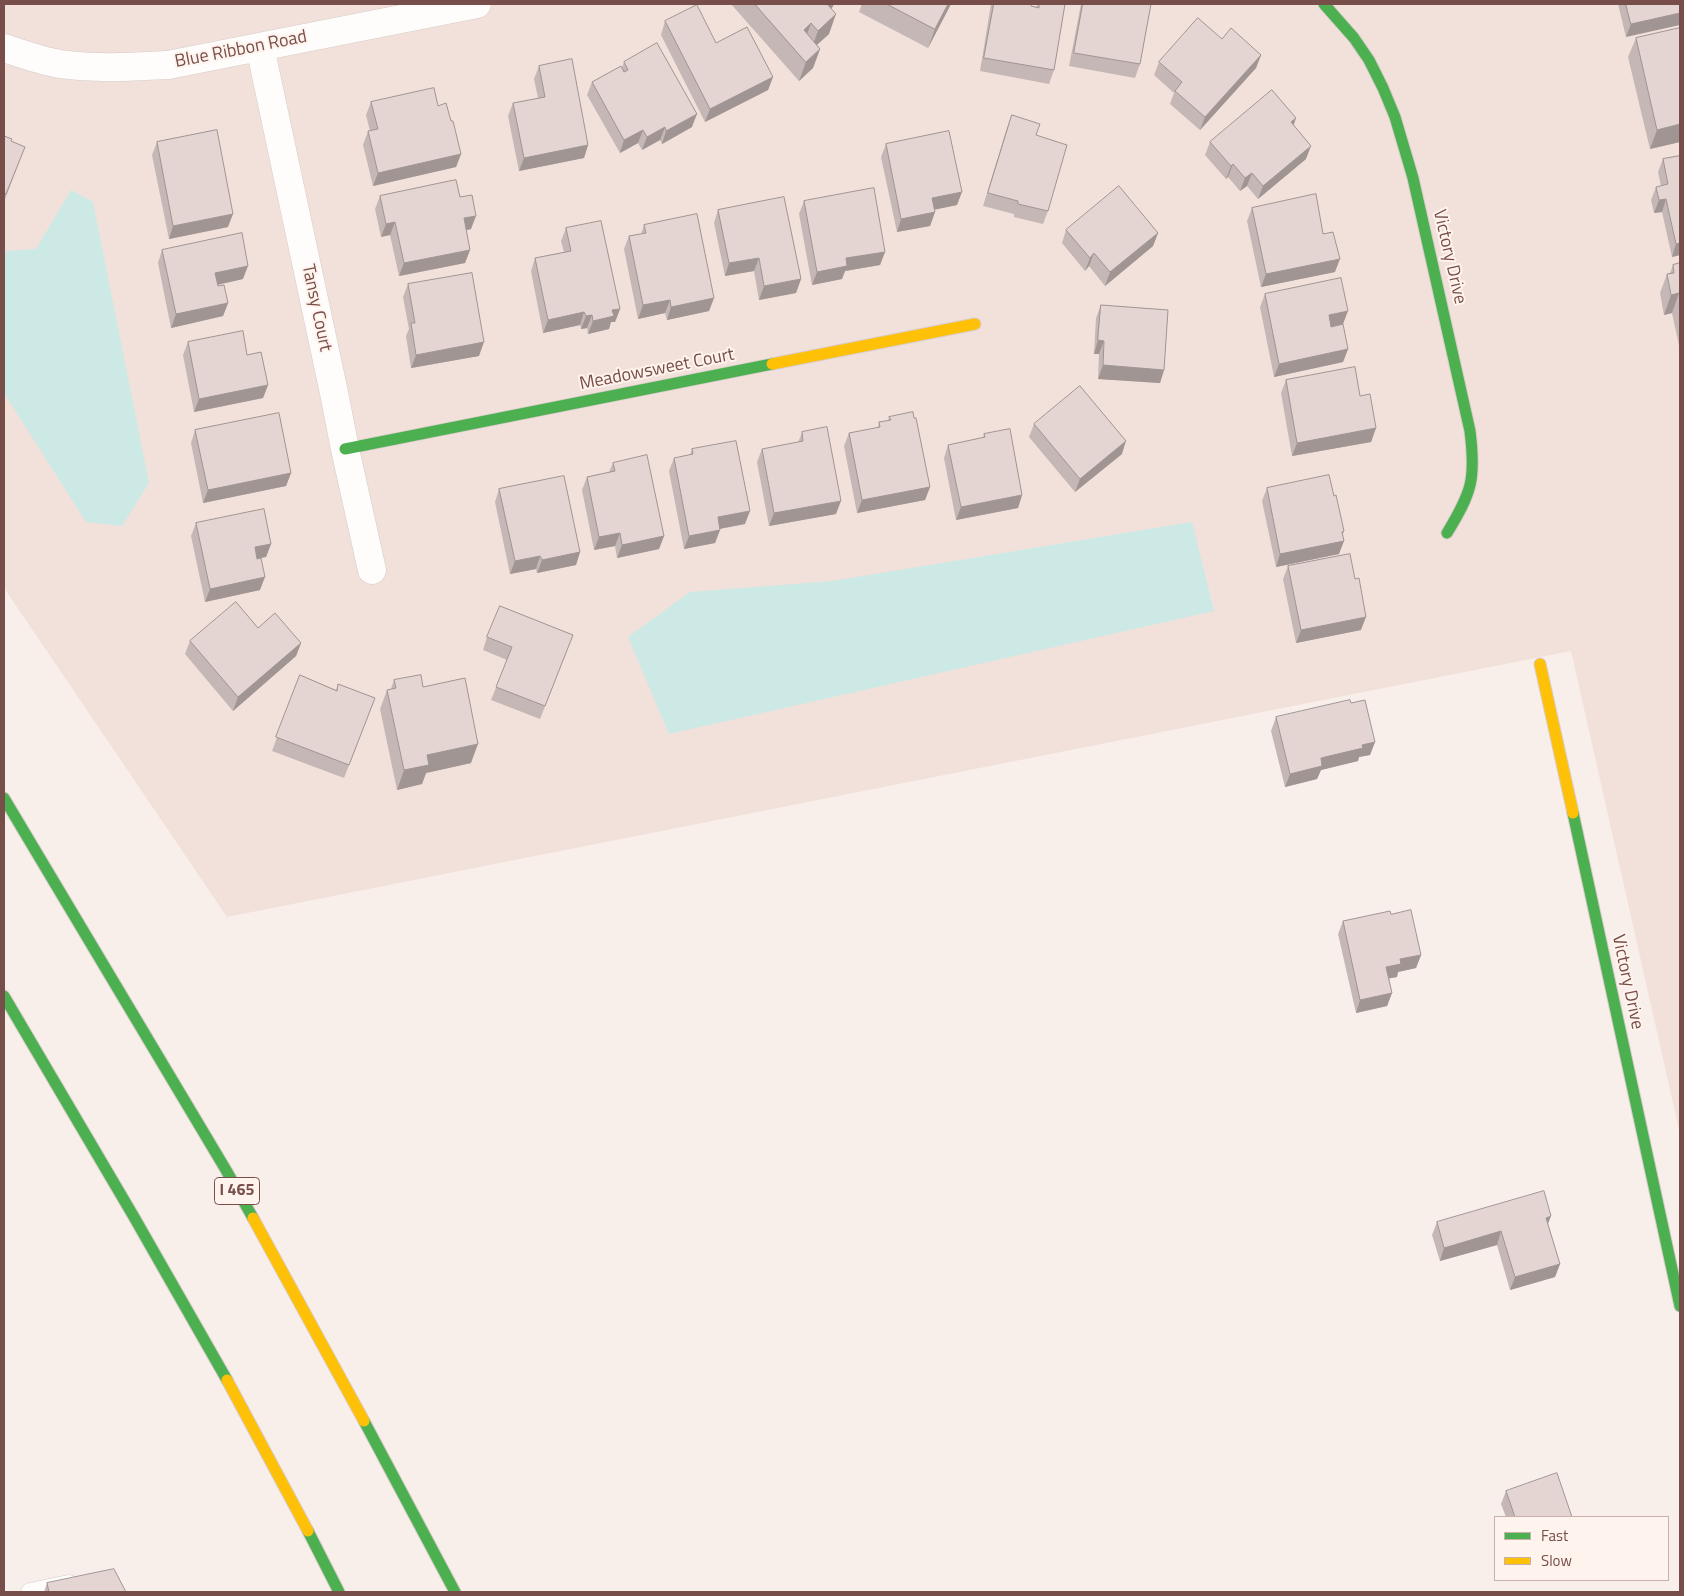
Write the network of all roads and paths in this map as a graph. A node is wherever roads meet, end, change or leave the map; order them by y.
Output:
1 (477, 4) edge
2 (1324, 4) edge
3 (260, 47) junction
4 (4, 48) edge
5 (975, 324) dead end
6 (344, 449) junction
7 (1447, 533) dead end
8 (372, 570) dead end
9 (1540, 664) dead end
10 (4, 798) edge
11 (4, 996) edge
12 (1680, 1306) edge
13 (87, 1580) edge
14 (30, 1592) edge
15 (339, 1592) edge
16 (455, 1592) edge

1 - 3 street, Blue Ribbon Road
2 - 7 main road, Victory Drive
3 - 4 street, Blue Ribbon Road
3 - 6 street, Tansy Court
5 - 6 main road, Meadowsweet Court
6 - 8 street, Tansy Court
9 - 12 main road, Victory Drive
10 - 16 main road, I 465
11 - 15 main road
13 - 14 lane

